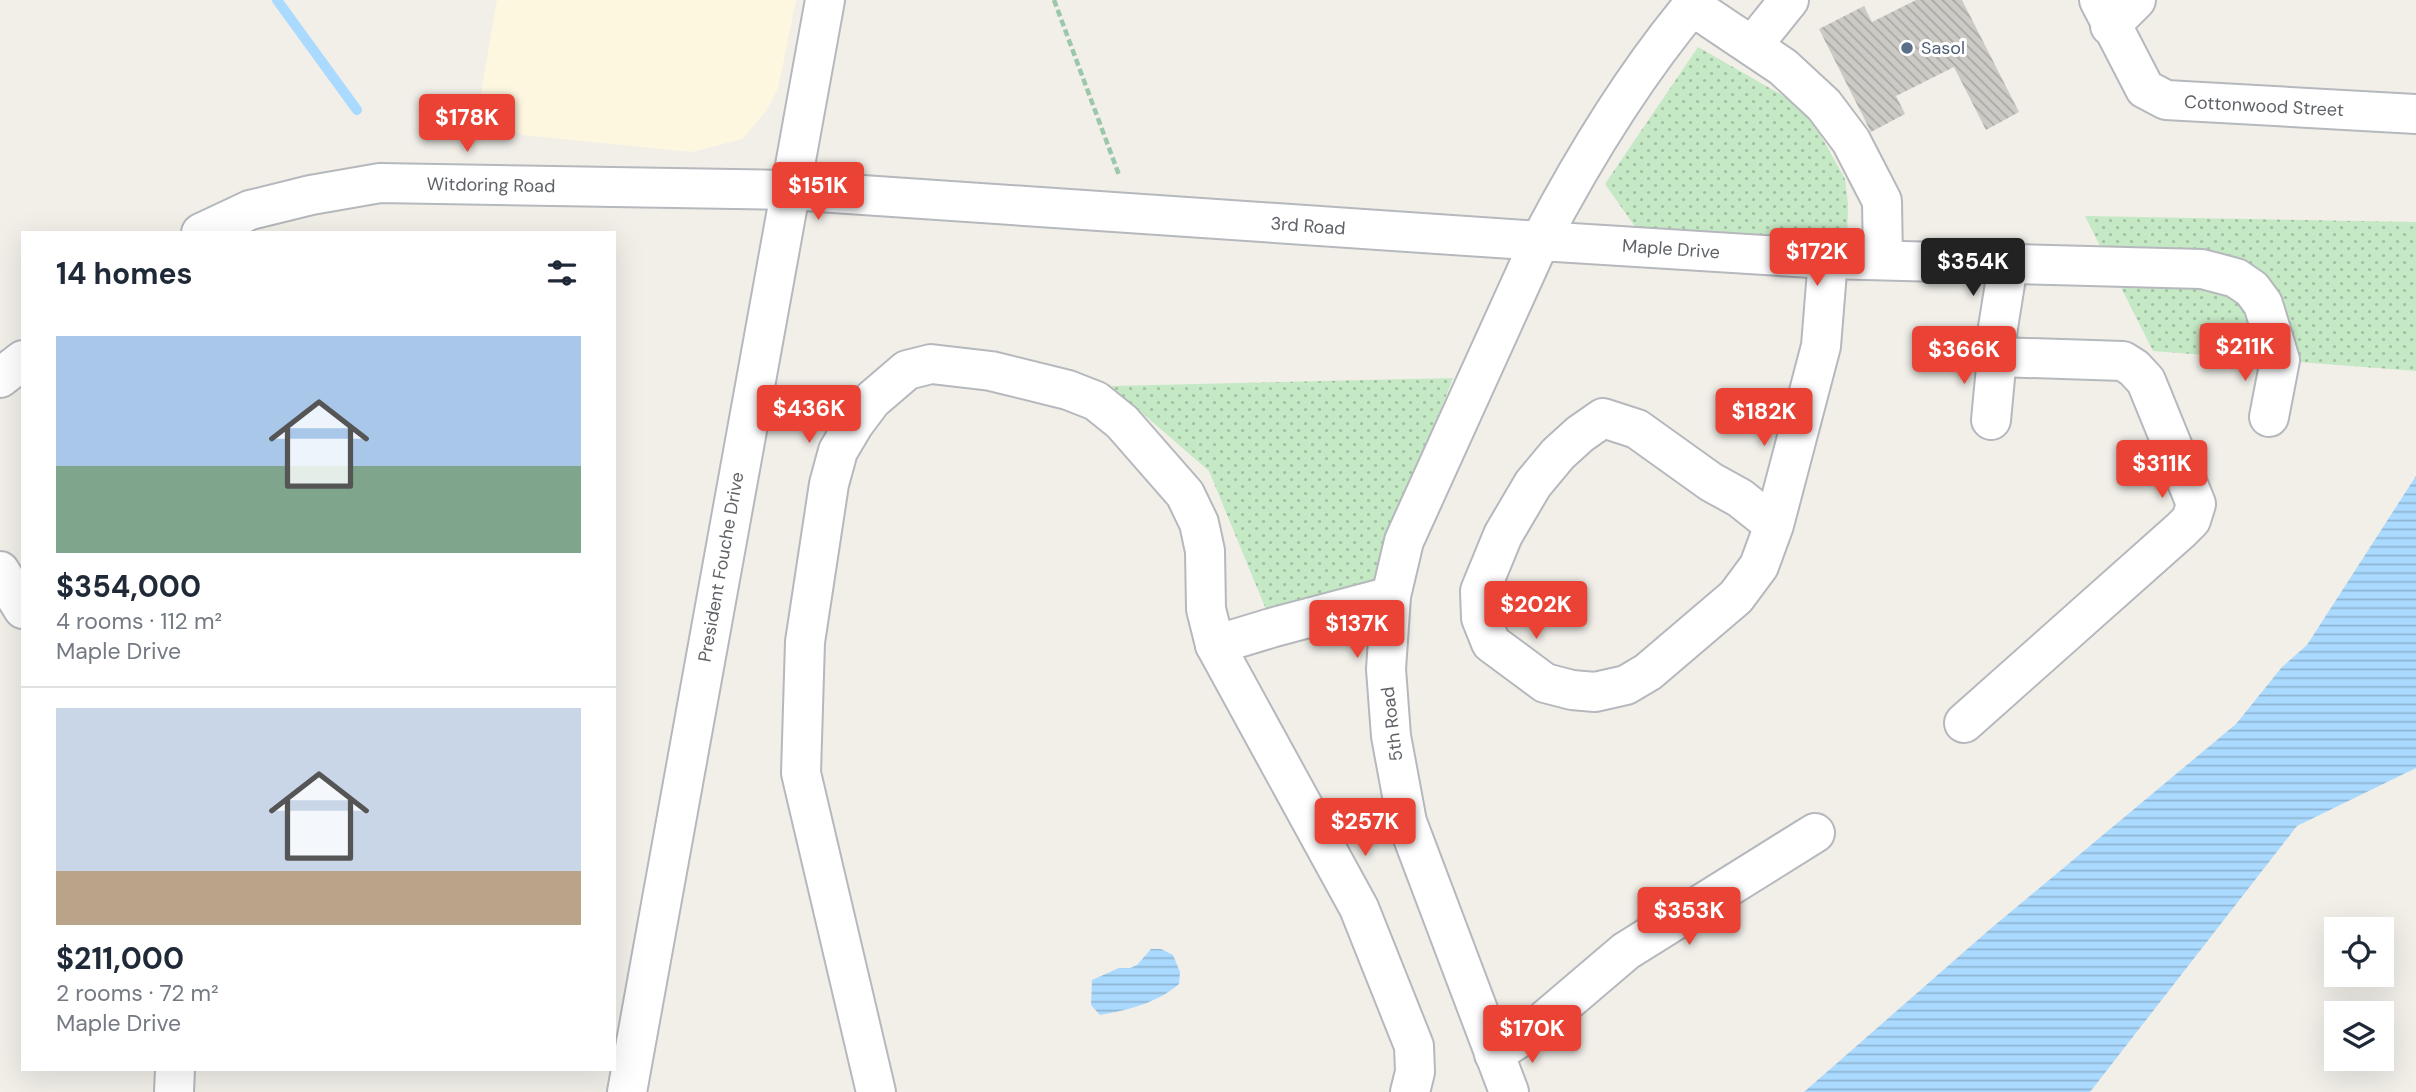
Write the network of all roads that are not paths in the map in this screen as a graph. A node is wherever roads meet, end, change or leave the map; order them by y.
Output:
1 (825, 0) edge
2 (1789, 0) edge
3 (1695, 3) edge
4 (2115, 9) edge
5 (1752, 46) junction
6 (2416, 114) edge
7 (789, 190) junction
8 (205, 231) edge
9 (1540, 241) junction
10 (1828, 259) junction
11 (1883, 260) junction
12 (2008, 265) junction
13 (1997, 357) junction
14 (21, 362) edge
15 (0, 378) edge
16 (2269, 417) dead end
17 (1991, 420) dead end
18 (1774, 524) junction
19 (0, 572) edge
20 (1391, 596) junction
21 (21, 606) edge
22 (1215, 645) junction
23 (1964, 723) dead end
24 (1815, 832) dead end
25 (1494, 1054) junction
26 (175, 1071) edge
27 (174, 1092) edge
28 (626, 1092) edge
29 (876, 1092) edge
30 (1410, 1092) edge
31 (1509, 1092) edge

1 - 7 street, President Fouche Drive
2 - 5 street
3 - 5 street
3 - 9 street
4 - 6 street, Cottonwood Street
5 - 11 street
7 - 8 street, Witdoring Road
7 - 9 street, 3rd Road
7 - 28 street, President Fouche Drive
9 - 10 street, Maple Drive
9 - 20 street, 5th Road
10 - 11 street, Maple Drive
10 - 18 street
11 - 12 street, Maple Drive
12 - 13 street
12 - 16 street, Maple Drive
13 - 17 street
13 - 23 street
14 - 15 street
18 - 18 street
19 - 21 street
20 - 22 street
20 - 25 street, 5th Road
22 - 29 street
22 - 30 street
24 - 25 street
25 - 31 street, 5th Road
26 - 27 street

